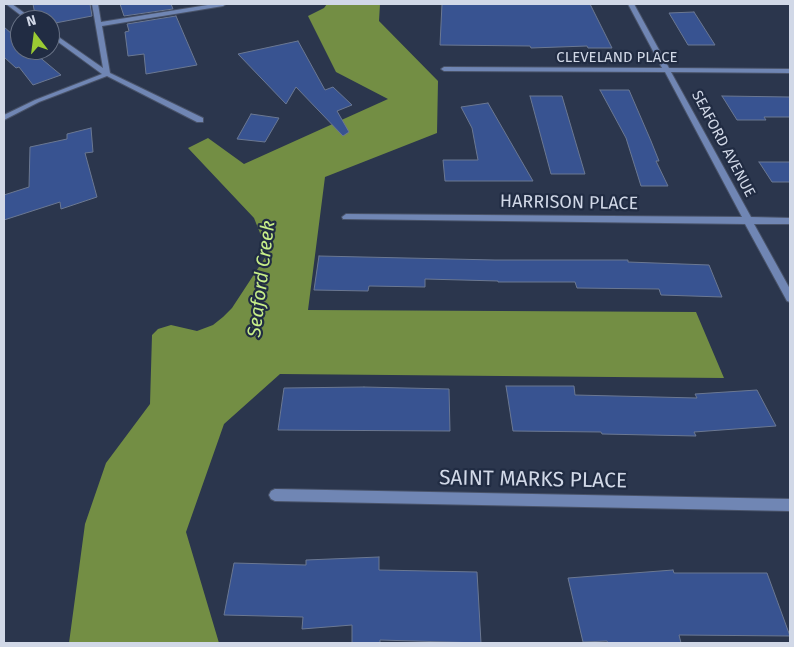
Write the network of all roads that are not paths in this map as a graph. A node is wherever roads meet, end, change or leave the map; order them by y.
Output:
1 (95, 4) edge
2 (223, 4) edge
3 (631, 4) edge
4 (100, 24) junction
5 (60, 40) edge
6 (444, 69) dead end
7 (668, 70) junction
8 (790, 71) edge
9 (107, 74) junction
10 (4, 118) edge
11 (200, 120) dead end
12 (346, 217) dead end
13 (749, 221) junction
14 (790, 221) edge
15 (790, 298) edge
16 (275, 495) dead end
17 (790, 505) edge

1 - 4 street
2 - 4 street
3 - 7 street, SEAFORD AVENUE
4 - 9 street
5 - 9 street
6 - 7 street, CLEVELAND PLACE
7 - 8 street, CLEVELAND PLACE
7 - 13 street, SEAFORD AVENUE
9 - 10 street
9 - 11 street
12 - 13 street, HARRISON PLACE
13 - 14 street, HARRISON PLACE
13 - 15 street, SEAFORD AVENUE
16 - 17 street, SAINT MARKS PLACE

